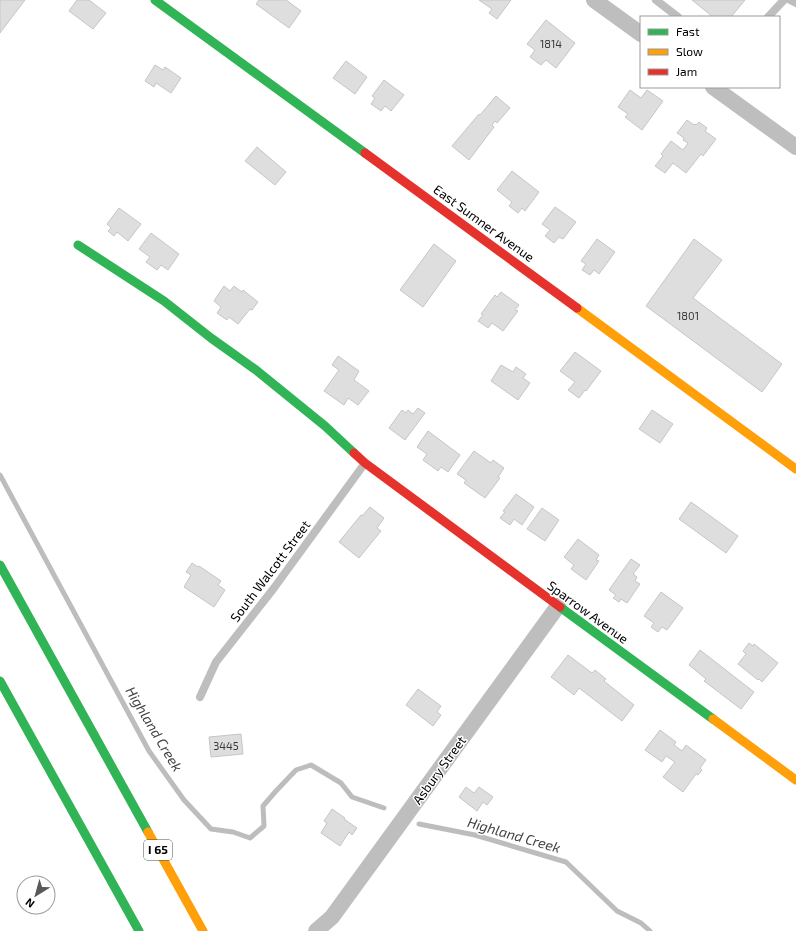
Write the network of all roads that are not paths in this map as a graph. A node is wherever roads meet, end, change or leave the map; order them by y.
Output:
1 (155, 0) edge
2 (594, 0) edge
3 (656, 0) edge
4 (784, 0) edge
5 (790, 0) edge
6 (796, 3) edge
7 (677, 16) edge
8 (769, 16) edge
9 (640, 33) edge
10 (714, 88) edge
11 (796, 147) edge
12 (78, 245) dead end
13 (365, 463) junction
14 (796, 469) edge
15 (0, 565) edge
16 (558, 606) junction
17 (0, 681) edge
18 (200, 697) dead end
19 (796, 780) edge
20 (139, 931) edge
21 (203, 931) edge
22 (316, 931) edge

1 - 14 main road, East Sumner Avenue
2 - 9 street
3 - 7 lane
4 - 8 lane
5 - 6 lane
10 - 11 street
12 - 13 main road, Sparrow Avenue
13 - 16 main road, Sparrow Avenue
13 - 18 lane, South Walcott Street
15 - 21 main road, I 65
16 - 19 main road, Sparrow Avenue
16 - 22 street, Asbury Street
17 - 20 main road

